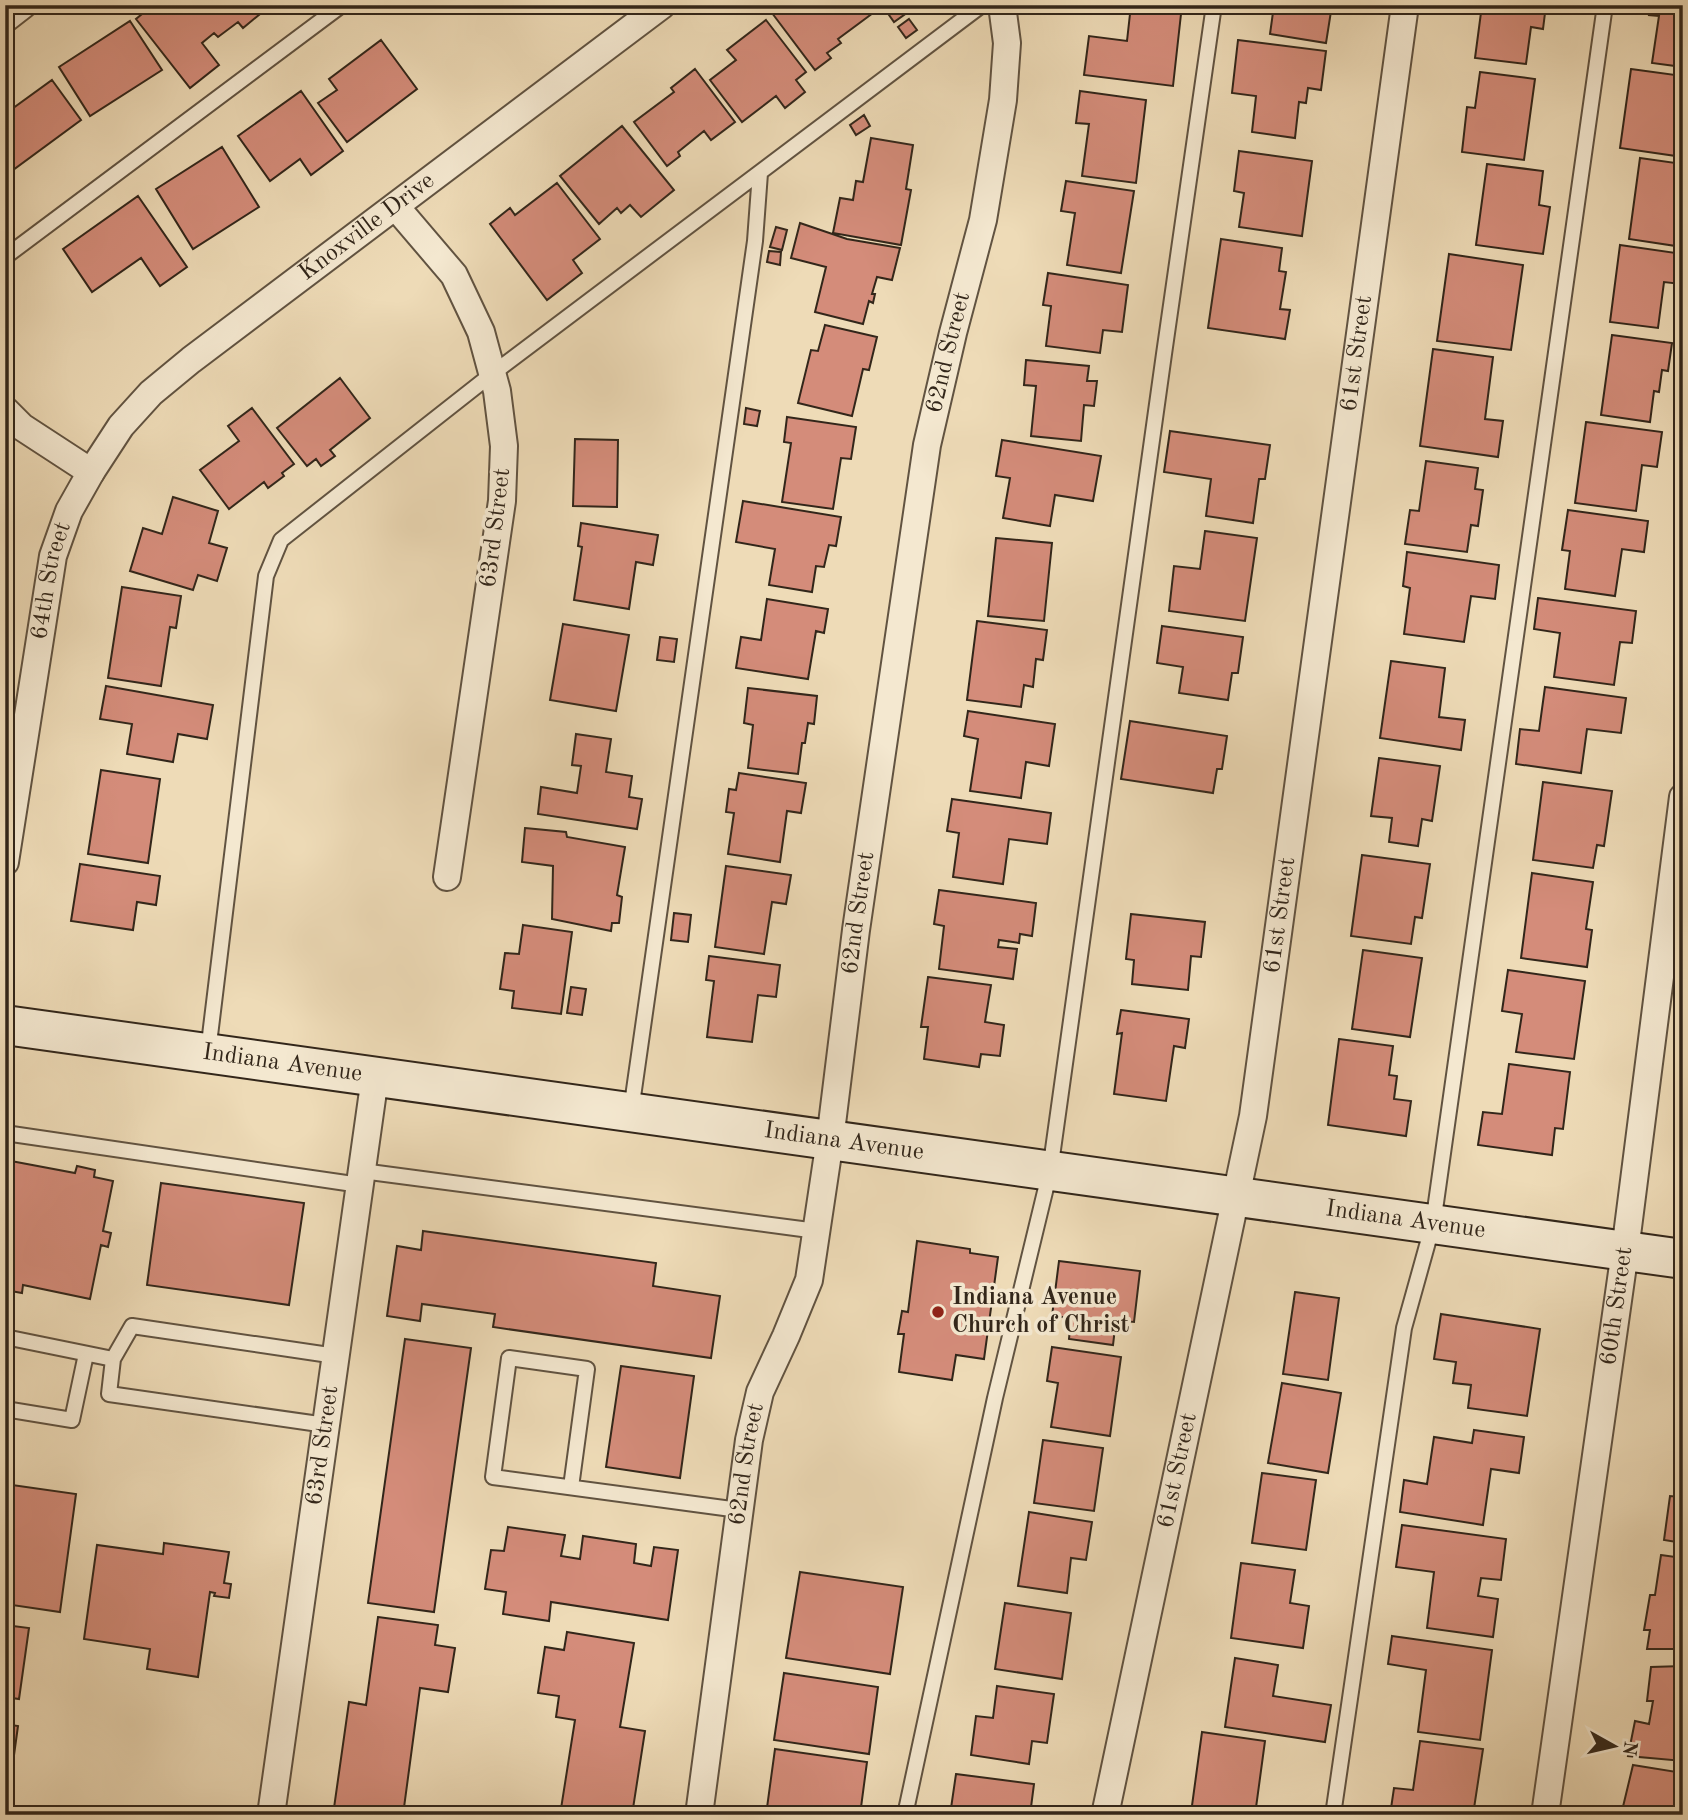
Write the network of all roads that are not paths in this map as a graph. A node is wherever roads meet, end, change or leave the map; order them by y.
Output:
1 (23, 5) edge
2 (342, 5) edge
3 (662, 5) edge
4 (982, 5) edge
5 (1002, 5) edge
6 (1214, 5) edge
7 (1405, 5) edge
8 (1605, 5) edge
9 (5, 19) edge
10 (760, 173) junction
11 (396, 207) junction
12 (5, 257) edge
13 (492, 374) junction
14 (5, 410) edge
15 (92, 472) junction
16 (1683, 797) edge
17 (5, 862) edge
18 (447, 877) dead end
19 (5, 1025) edge
20 (207, 1053) junction
21 (375, 1077) junction
22 (631, 1112) junction
23 (5, 1133) edge
24 (830, 1140) junction
25 (1050, 1171) junction
26 (361, 1178) junction
27 (1236, 1197) junction
28 (1433, 1224) junction
29 (817, 1231) junction
30 (1625, 1251) junction
31 (1683, 1259) edge
32 (5, 1337) edge
33 (86, 1354) junction
34 (336, 1356) junction
35 (113, 1359) junction
36 (5, 1409) edge
37 (326, 1424) junction
38 (571, 1487) junction
39 (739, 1510) junction
40 (271, 1815) edge
41 (699, 1815) edge
42 (905, 1815) edge
43 (1105, 1815) edge
44 (1333, 1815) edge
45 (1545, 1815) edge

1 - 9 street
2 - 12 lane
3 - 11 street, Knoxville Drive
4 - 10 lane
5 - 24 street, 62nd Street
6 - 25 lane
7 - 27 street, 61st Street
8 - 28 lane
10 - 13 lane
10 - 22 lane
11 - 13 street, 63rd Street
11 - 15 street, Knoxville Drive
13 - 18 street, 63rd Street
13 - 20 lane
14 - 15 street
15 - 17 street, 64th Street
16 - 30 street, 60th Street
19 - 20 main road, Indiana Avenue
20 - 21 main road, Indiana Avenue
21 - 22 main road, Indiana Avenue
21 - 26 street, 63rd Street
22 - 24 main road, Indiana Avenue
23 - 26 lane
24 - 25 main road, Indiana Avenue
24 - 29 street, 62nd Street
25 - 27 main road, Indiana Avenue
25 - 42 lane
26 - 29 lane
26 - 34 street, 63rd Street
27 - 28 main road, Indiana Avenue
27 - 43 street, 61st Street
28 - 30 main road, Indiana Avenue
28 - 44 lane
29 - 39 street, 62nd Street
30 - 31 main road, Indiana Avenue
30 - 45 street, 60th Street
32 - 33 lane
33 - 35 lane
33 - 36 lane
34 - 35 lane
34 - 37 street, 63rd Street
35 - 37 lane
37 - 40 street, 63rd Street
38 - 38 lane
38 - 39 lane
39 - 41 street, 62nd Street

